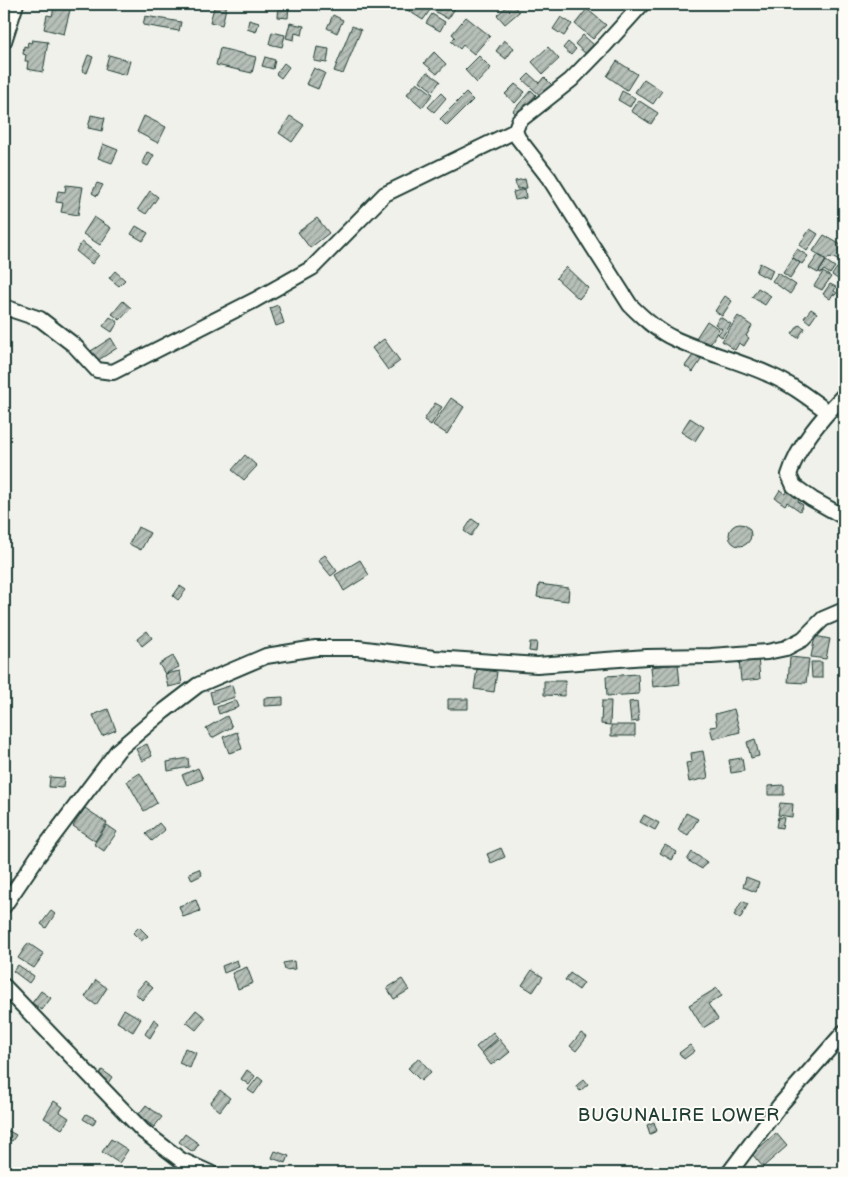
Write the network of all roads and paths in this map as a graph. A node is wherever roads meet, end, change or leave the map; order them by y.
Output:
1 (16, 4) edge
2 (642, 4) edge
3 (4, 40) edge
4 (515, 131) junction
5 (4, 307) edge
6 (844, 396) edge
7 (828, 412) junction
8 (844, 517) edge
9 (844, 610) edge
10 (4, 906) edge
11 (4, 986) edge
12 (844, 1032) edge
13 (210, 1173) edge
14 (729, 1173) edge

1 - 3 street
2 - 4 street
4 - 5 street
4 - 7 street
6 - 7 street
7 - 8 street
9 - 10 street
11 - 13 street
12 - 14 street

